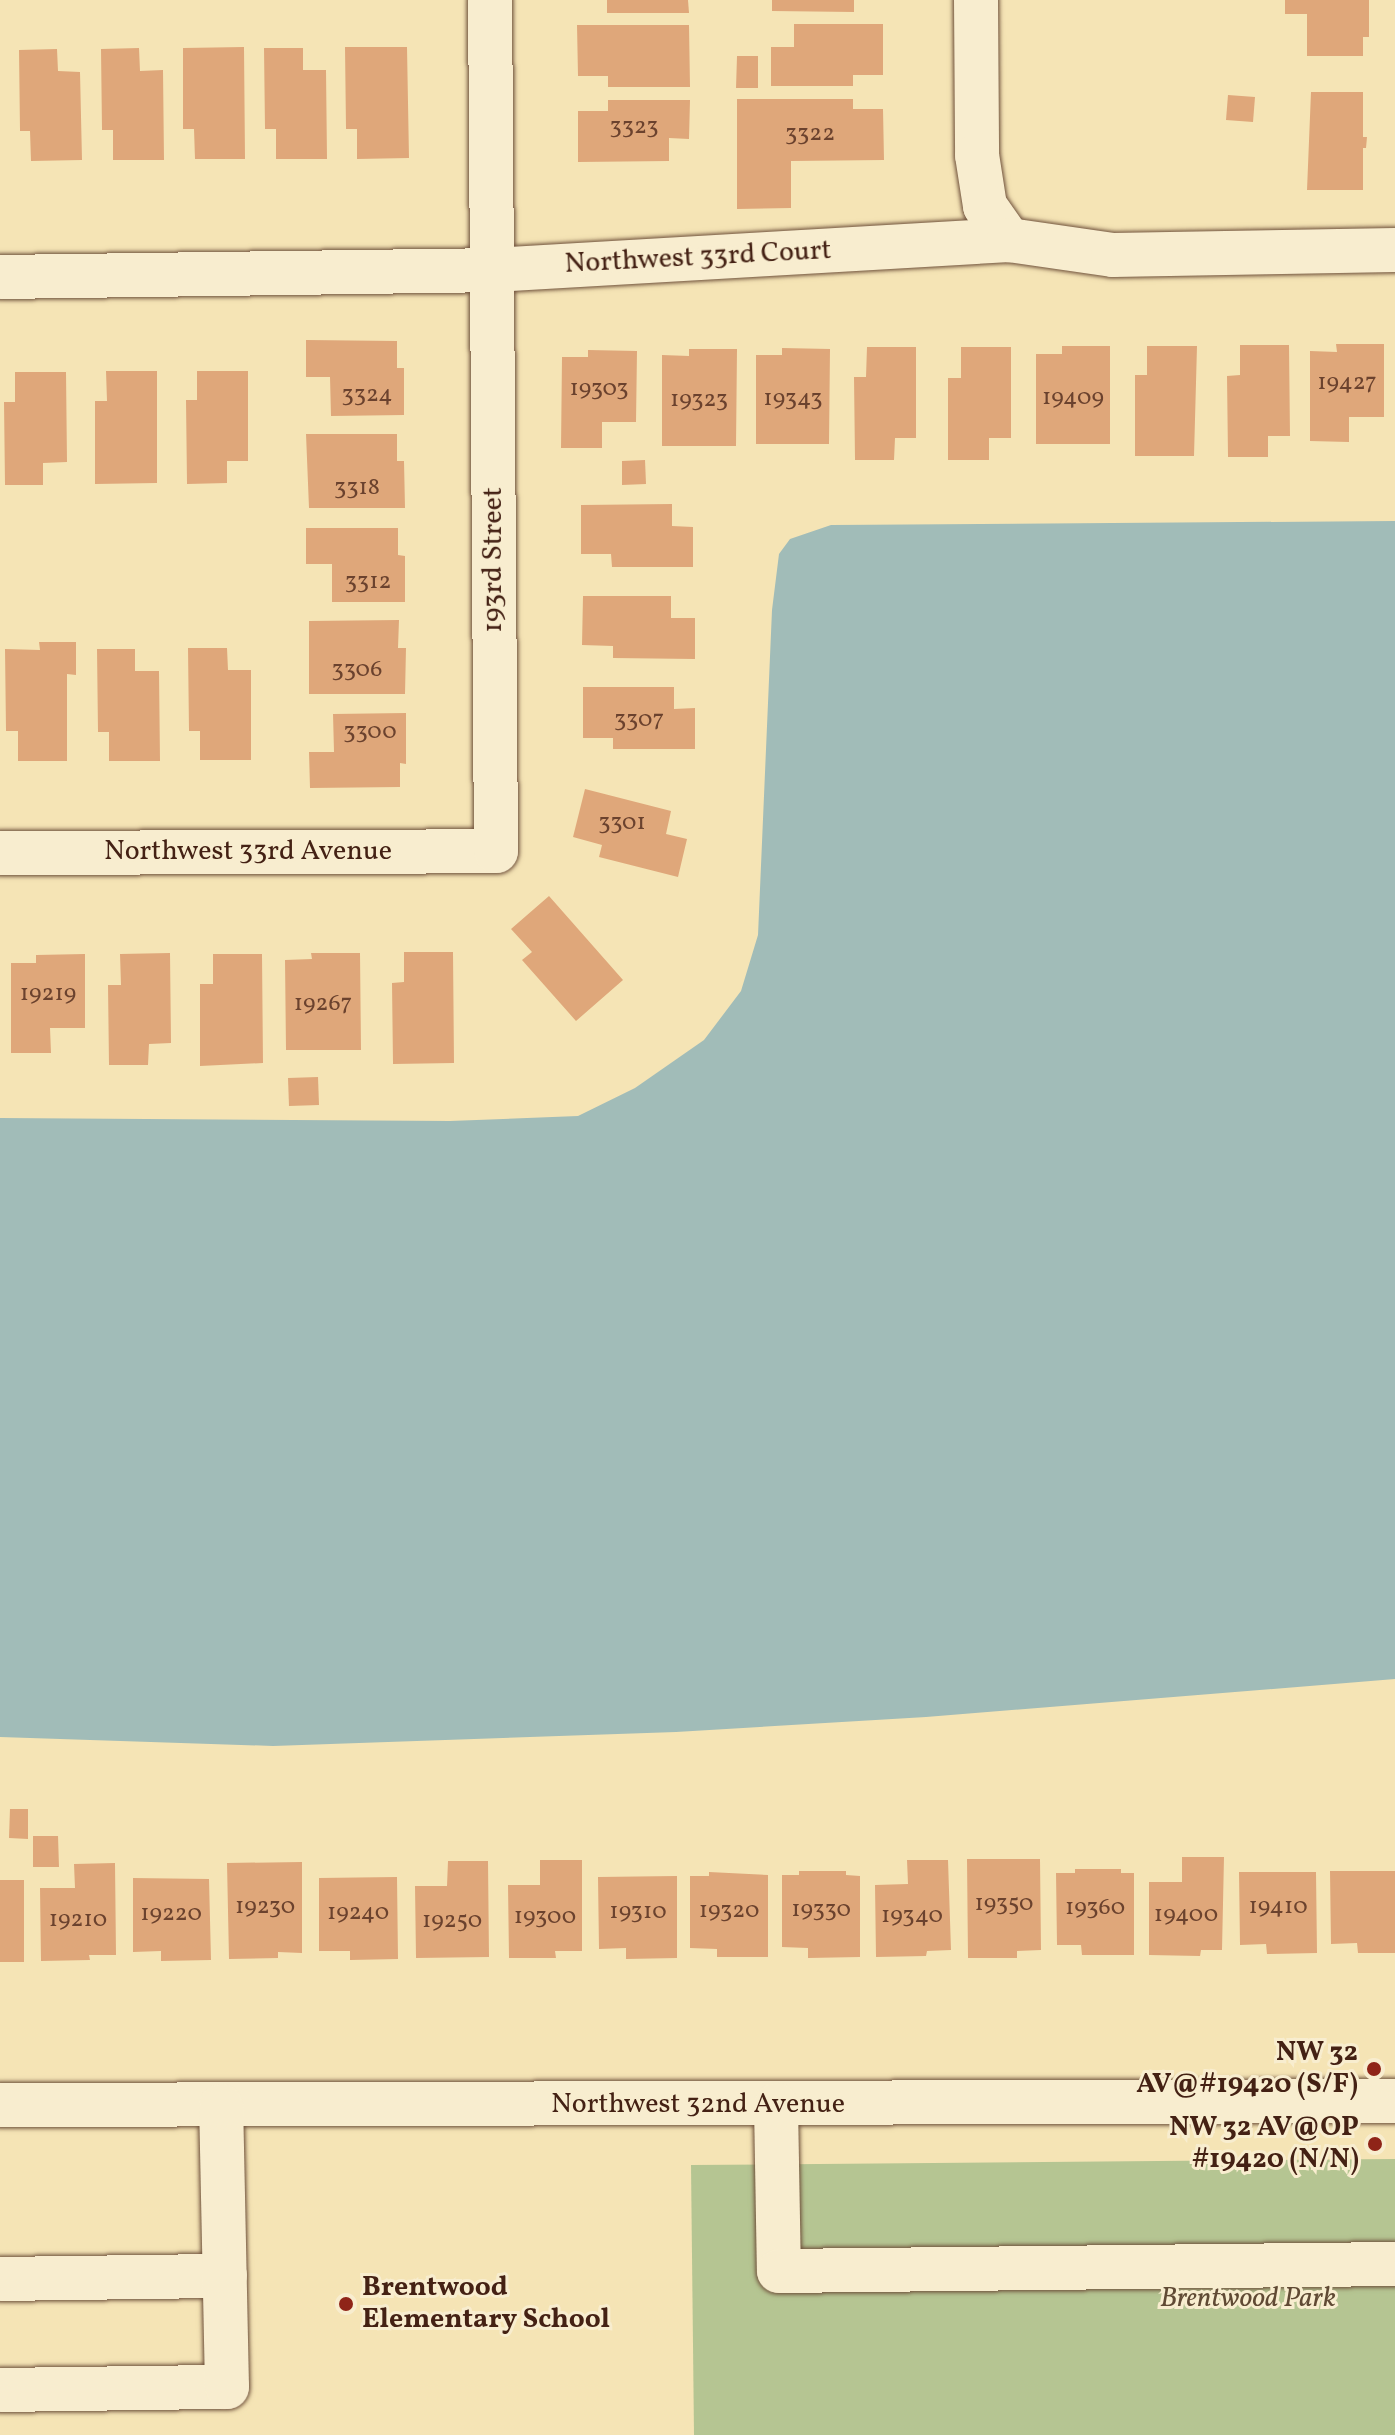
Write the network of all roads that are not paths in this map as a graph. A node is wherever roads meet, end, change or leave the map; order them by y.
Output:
1 (490, 0) edge
2 (976, 0) edge
3 (1009, 240) junction
4 (1395, 250) edge
5 (493, 270) junction
6 (0, 277) edge
7 (496, 851) joint
8 (0, 853) edge
9 (1395, 2101) edge
10 (0, 2105) edge
11 (776, 2105) junction
12 (221, 2106) junction
13 (1395, 2264) edge
14 (225, 2276) junction
15 (0, 2279) edge
16 (0, 2390) edge

1 - 5 street, 193rd Street
2 - 3 street
3 - 4 street, Northwest 33rd Court
3 - 5 street, Northwest 33rd Court
5 - 6 street, Northwest 33rd Court
5 - 7 street, 193rd Street
7 - 8 street, Northwest 33rd Avenue
9 - 11 street, Northwest 32nd Avenue
10 - 12 street, Northwest 32nd Avenue
11 - 12 street, Northwest 32nd Avenue
11 - 13 street
12 - 14 street
14 - 15 street
14 - 16 street

